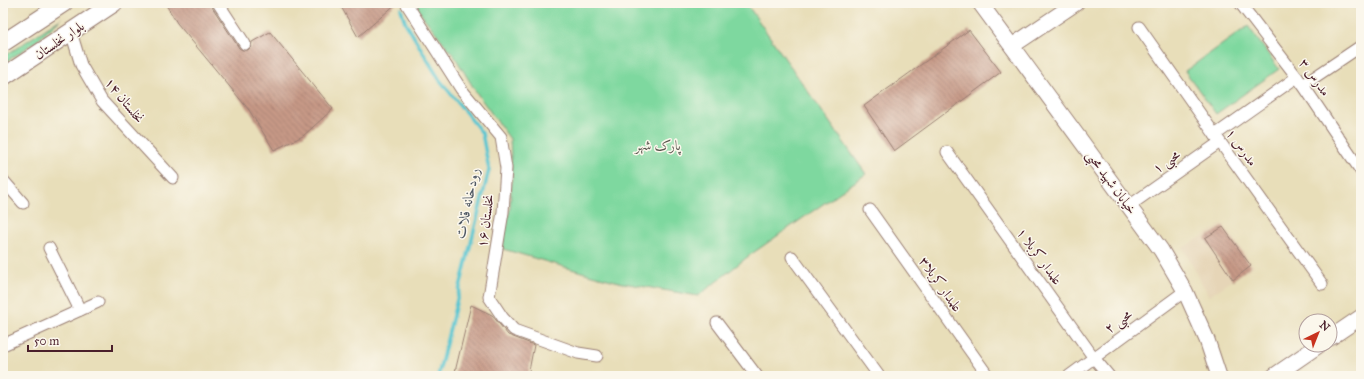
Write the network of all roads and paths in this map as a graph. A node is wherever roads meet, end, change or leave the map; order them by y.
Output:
1 (64, 3) edge
2 (114, 3) edge
3 (218, 3) edge
4 (406, 3) edge
5 (980, 3) edge
6 (1076, 3) edge
7 (1240, 3) edge
8 (1138, 26) dead end
9 (76, 29) junction
10 (3, 43) edge
11 (244, 44) dead end
12 (1012, 46) junction
13 (1361, 46) edge
14 (3, 77) edge
15 (1300, 81) junction
16 (1217, 138) junction
17 (947, 152) dead end
18 (1361, 171) edge
19 (172, 178) dead end
20 (3, 180) edge
21 (23, 203) dead end
22 (1129, 206) junction
23 (870, 210) dead end
24 (49, 248) dead end
25 (792, 257) dead end
26 (1322, 284) dead end
27 (1185, 291) junction
28 (98, 302) dead end
29 (80, 310) junction
30 (1361, 316) edge
31 (717, 323) dead end
32 (1338, 332) edge
33 (3, 345) edge
34 (1307, 353) edge
35 (598, 356) dead end
36 (1094, 358) junction
37 (757, 376) edge
38 (879, 376) edge
39 (988, 376) edge
40 (1069, 376) edge
41 (1109, 376) edge
42 (1218, 376) edge
43 (1274, 376) edge

1 - 9 main road
1 - 10 main road, بلوار نخلستان
2 - 9 main road, بلوار نخلستان
3 - 11 street
4 - 35 street, نخلستان ۱۶
5 - 12 main road, خیابان شهید محبی
6 - 12 main road
7 - 15 street, مدرس ۳
8 - 16 street, مدرس ۱
9 - 14 main road, بلوار نخلستان
9 - 19 street, نخلستان ۱۴
12 - 22 main road, خیابان شهید محبی
13 - 15 street, محبی ۱
15 - 16 street, محبی ۱
15 - 18 street, مدرس ۳
16 - 22 street, محبی ۱
16 - 26 street, مدرس ۱
17 - 36 street, علمدار کربلا ۱
20 - 21 street
22 - 27 main road, خیابان شهید محبی
23 - 39 street, علمدار کربلا۳
24 - 29 street
25 - 38 street
27 - 36 street, محبی ۲
27 - 42 main road, خیابان شهید محبی
28 - 29 street
29 - 33 street
30 - 32 main road
31 - 37 street
34 - 43 main road
36 - 40 street, محبی ۲
36 - 41 street, علمدار کربلا ۱

